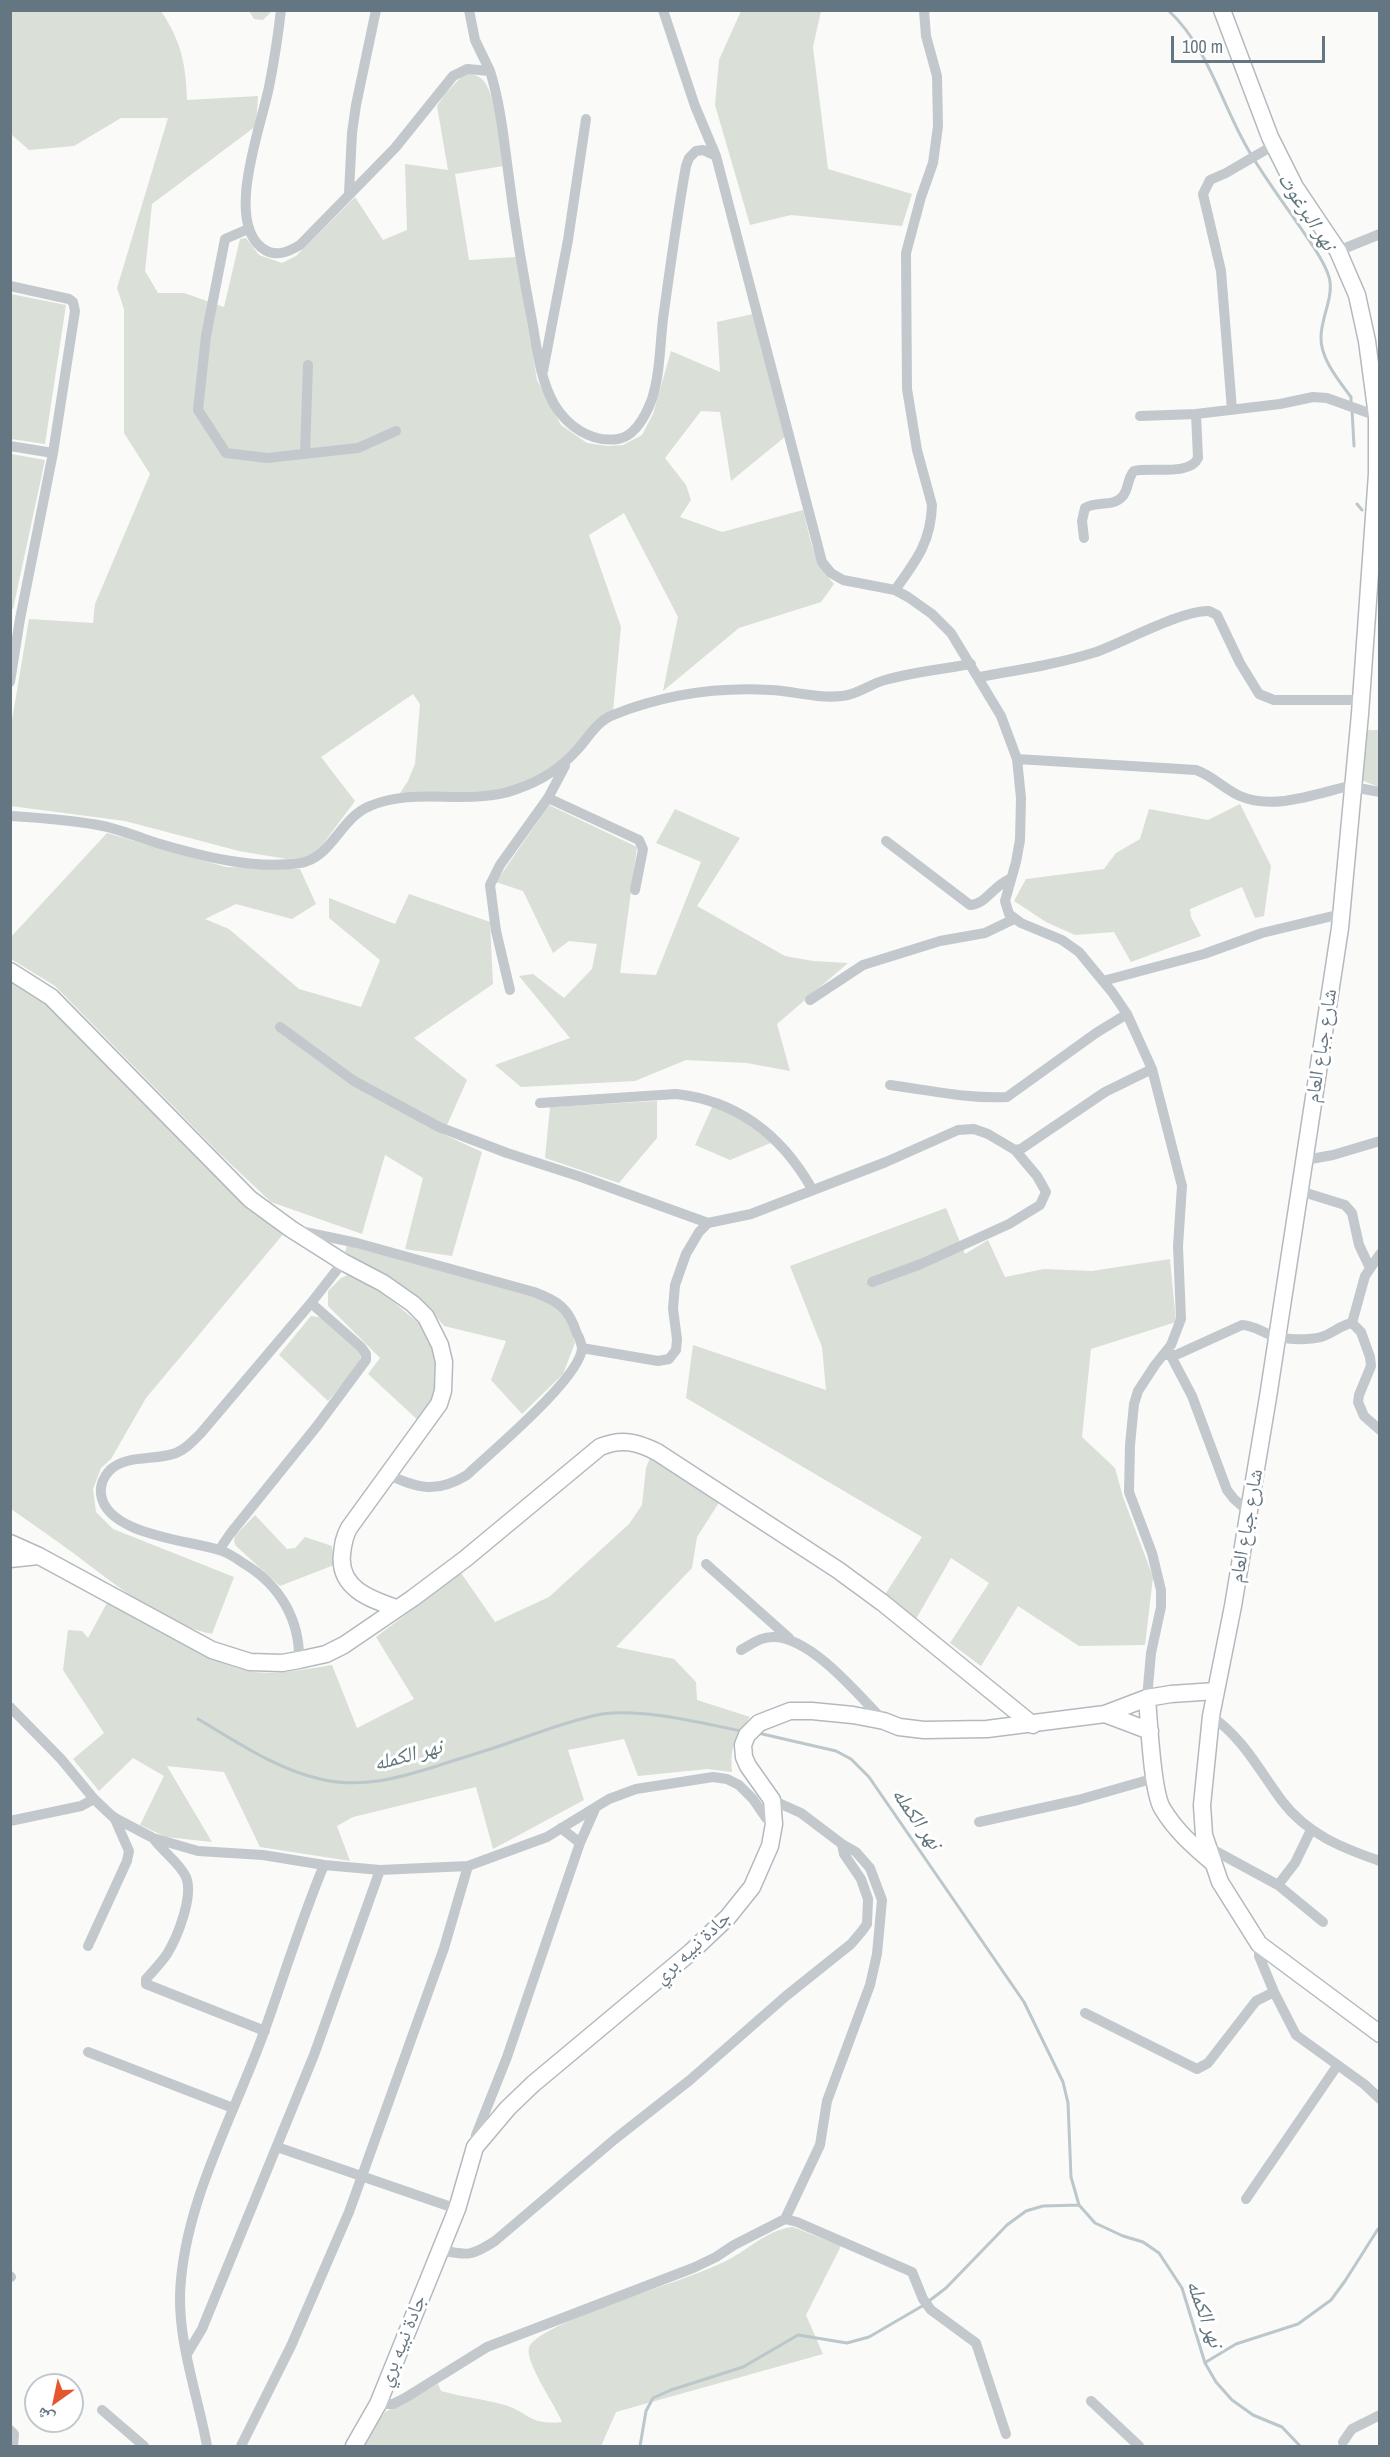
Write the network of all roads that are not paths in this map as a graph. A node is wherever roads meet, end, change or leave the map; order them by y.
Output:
1 (281, 10) edge
2 (376, 10) edge
3 (663, 10) edge
4 (924, 10) edge
5 (1222, 10) edge
6 (468, 12) edge
7 (490, 71) junction
8 (585, 118) dead end
9 (1274, 145) junction
10 (716, 156) junction
11 (351, 164) junction
12 (366, 176) junction
13 (349, 193) junction
14 (248, 229) junction
15 (1380, 234) edge
16 (1338, 251) junction
17 (10, 286) edge
18 (308, 365) dead end
19 (542, 377) junction
20 (1232, 410) junction
21 (1370, 413) junction
22 (1196, 414) junction
23 (1140, 416) dead end
24 (396, 431) dead end
25 (10, 446) edge
26 (53, 453) junction
27 (305, 454) junction
28 (1378, 474) edge
29 (1084, 538) dead end
30 (895, 590) junction
31 (15, 618) edge
32 (971, 664) junction
33 (979, 677) junction
34 (10, 682) edge
35 (1361, 700) junction
36 (1017, 759) junction
37 (567, 760) junction
38 (1353, 786) junction
39 (1380, 792) edge
40 (548, 798) junction
41 (10, 816) edge
42 (886, 841) dead end
43 (1010, 879) junction
44 (635, 890) dead end
45 (1341, 914) junction
46 (1014, 919) junction
47 (10, 971) edge
48 (1103, 981) junction
49 (510, 990) dead end
50 (810, 1000) dead end
51 (1127, 1014) junction
52 (280, 1027) dead end
53 (1152, 1069) junction
54 (890, 1085) dead end
55 (540, 1103) dead end
56 (1380, 1141) edge
57 (1015, 1150) junction
58 (1305, 1160) junction
59 (812, 1189) junction
60 (1300, 1191) junction
61 (708, 1223) junction
62 (291, 1229) junction
63 (1380, 1254) edge
64 (343, 1262) junction
65 (1370, 1268) junction
66 (872, 1282) dead end
67 (312, 1303) junction
68 (1352, 1323) junction
69 (1278, 1338) junction
70 (582, 1348) junction
71 (1167, 1355) junction
72 (1380, 1430) edge
73 (388, 1475) junction
74 (1249, 1512) junction
75 (10, 1543) edge
76 (219, 1550) junction
77 (39, 1556) junction
78 (10, 1559) edge
79 (706, 1564) dead end
80 (367, 1597) junction
81 (396, 1608) junction
82 (375, 1623) junction
83 (791, 1641) junction
84 (741, 1650) dead end
85 (299, 1660) junction
86 (1216, 1691) junction
87 (1147, 1698) junction
88 (10, 1707) edge
89 (1105, 1714) junction
90 (1211, 1716) junction
91 (884, 1721) junction
92 (1033, 1725) junction
93 (1150, 1731) junction
94 (1155, 1778) junction
95 (94, 1799) junction
96 (772, 1800) junction
97 (595, 1809) junction
98 (114, 1817) junction
99 (10, 1821) edge
100 (979, 1822) dead end
101 (774, 1824) junction
102 (561, 1828) junction
103 (1311, 1830) junction
104 (153, 1838) junction
105 (580, 1843) junction
106 (842, 1844) junction
107 (1210, 1854) junction
108 (1380, 1861) edge
109 (324, 1865) junction
110 (468, 1866) junction
111 (380, 1870) junction
112 (1278, 1886) junction
113 (1323, 1922) dead end
114 (1259, 1944) junction
115 (88, 1946) dead end
116 (1274, 1992) junction
117 (1085, 2013) dead end
118 (265, 2031) junction
119 (1380, 2034) edge
120 (88, 2052) dead end
121 (1337, 2066) junction
122 (1380, 2099) edge
123 (233, 2108) junction
124 (475, 2146) junction
125 (277, 2147) junction
126 (362, 2177) junction
127 (1246, 2199) dead end
128 (458, 2209) junction
129 (785, 2219) junction
130 (441, 2250) junction
131 (187, 2354) junction
132 (1090, 2401) dead end
133 (378, 2404) junction
134 (102, 2410) dead end
135 (1380, 2415) edge
136 (10, 2430) edge
137 (1006, 2434) dead end
138 (1343, 2442) dead end
139 (13, 2446) edge
140 (144, 2446) edge
141 (207, 2446) edge
142 (241, 2446) edge
143 (354, 2446) edge
144 (1139, 2446) edge

1 - 14 street
2 - 11 street
3 - 10 street
4 - 30 street
5 - 9 street, شارع جباع العام
6 - 7 street
7 - 12 street
7 - 19 street
8 - 19 street
9 - 16 street, شارع جباع العام
9 - 20 street
10 - 19 street
10 - 30 street
11 - 12 street
11 - 13 street
12 - 13 street
13 - 14 street
14 - 27 street
15 - 16 street
16 - 21 street, شارع جباع العام
17 - 26 street
18 - 27 street
20 - 21 street
20 - 22 street
21 - 28 street, شارع جباع العام
22 - 23 street
22 - 29 street
24 - 27 street
25 - 26 street
26 - 31 street
28 - 35 street, شارع جباع العام
30 - 32 street
31 - 34 street
32 - 33 street
32 - 37 street
33 - 35 street
33 - 36 street
35 - 38 street, شارع جباع العام
36 - 38 street
36 - 43 street
37 - 40 street
37 - 41 street
38 - 39 street
38 - 45 street, شارع جباع العام
40 - 44 street
40 - 49 street
42 - 43 street
43 - 46 street
45 - 48 street
45 - 58 street, شارع جباع العام
46 - 48 street
46 - 50 street
47 - 62 street
48 - 51 street
51 - 53 street
51 - 54 street
52 - 61 street
53 - 57 street
53 - 71 street
55 - 59 street
56 - 58 street
57 - 59 street
57 - 66 street
58 - 60 street, شارع جباع العام
59 - 61 street
60 - 65 street
60 - 69 street, شارع جباع العام
61 - 70 street
62 - 64 street
62 - 70 street
63 - 65 street
64 - 67 street
64 - 73 street
65 - 68 street
67 - 76 street
67 - 76 street
68 - 69 street
68 - 72 street
69 - 71 street
69 - 74 street, شارع جباع العام
70 - 73 street
71 - 74 street
71 - 87 street
73 - 80 street
74 - 86 street, شارع جباع العام
75 - 77 street
76 - 85 street
77 - 78 street
77 - 85 street
79 - 83 street
80 - 81 street
80 - 82 street
81 - 82 street
81 - 92 street
82 - 85 street
83 - 84 street
83 - 91 street
86 - 87 street
86 - 90 street, شارع جباع العام
87 - 89 street
87 - 93 street
88 - 95 street
89 - 92 street
89 - 93 street
90 - 103 street
90 - 107 street, شارع جباع العام
91 - 92 street
91 - 96 street
93 - 94 street
94 - 100 street
94 - 107 street
95 - 98 street
95 - 99 street
96 - 101 street, جادة نبيه بري
96 - 106 street
97 - 101 street
97 - 102 street
97 - 105 street
98 - 104 street
98 - 115 street
101 - 124 street, جادة نبيه بري
102 - 105 street
102 - 110 street
103 - 108 street
103 - 112 street
104 - 109 street
104 - 118 street
105 - 124 street
106 - 129 street
106 - 130 street
107 - 112 street
107 - 114 street, شارع جباع العام
109 - 111 street
109 - 118 street
110 - 111 street
110 - 126 street
111 - 125 street
112 - 113 street
114 - 116 street
114 - 119 street, شارع جباع العام
116 - 117 street
116 - 121 street
118 - 123 street
120 - 123 street
121 - 122 street
121 - 127 street
123 - 131 street
124 - 128 street, جادة نبيه بري
125 - 126 street
125 - 131 street
126 - 128 street
126 - 142 street
128 - 130 street, جادة نبيه بري
129 - 133 street
129 - 137 street
130 - 133 street, جادة نبيه بري
131 - 141 street
132 - 144 street
133 - 143 street, جادة نبيه بري
134 - 140 street
135 - 138 street
136 - 139 street

